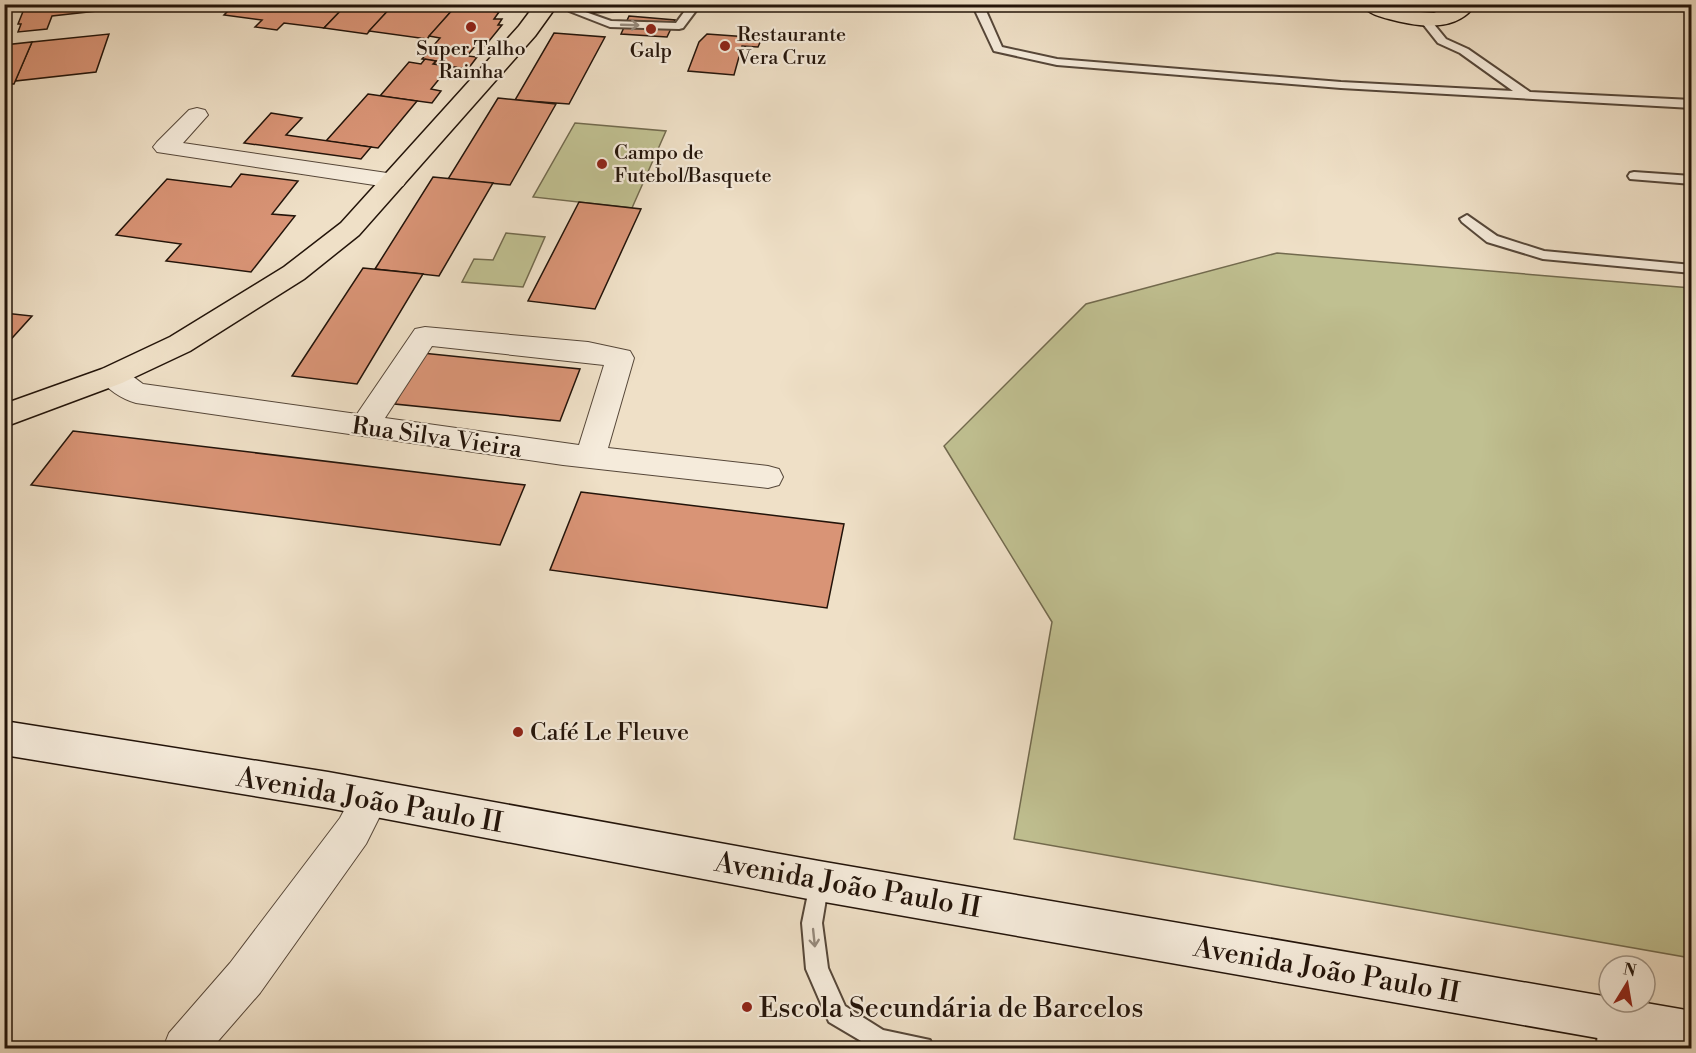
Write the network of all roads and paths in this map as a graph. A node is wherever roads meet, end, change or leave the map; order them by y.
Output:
1 (678, 4) edge
2 (696, 4) edge
3 (977, 4) edge
4 (1368, 5) edge
5 (1467, 5) edge
6 (588, 7) edge
7 (533, 8) edge
8 (1424, 19) junction
9 (1528, 96) junction
10 (1692, 104) edge
11 (197, 115) dead end
12 (1634, 176) dead end
13 (1692, 180) edge
14 (394, 181) junction
15 (1467, 219) dead end
16 (1692, 268) edge
17 (112, 376) junction
18 (4, 416) edge
19 (364, 427) junction
20 (591, 456) junction
21 (768, 477) dead end
22 (4, 738) edge
23 (370, 798) junction
24 (819, 880) junction
25 (1608, 1033) edge
26 (1692, 1033) edge
27 (184, 1048) edge
28 (922, 1048) edge

1 - 6 main road
6 -> 2 lane
3 - 9 lane
4 - 8 main road
5 - 8 main road
6 - 7 main road
7 - 14 main road
8 - 9 lane
9 - 10 lane
11 - 14 street
12 - 13 lane
14 - 17 main road
15 - 16 lane
17 - 18 main road
17 - 19 street, Rua Silva Vieira
19 - 20 street, Rua Silva Vieira
19 - 20 street
20 - 21 street, Rua Silva Vieira
22 - 23 street, Avenida João Paulo II
23 - 24 street, Avenida João Paulo II
23 - 27 street
24 - 25 street, Avenida João Paulo II
24 -> 28 lane
25 - 26 street, Avenida João Paulo II

